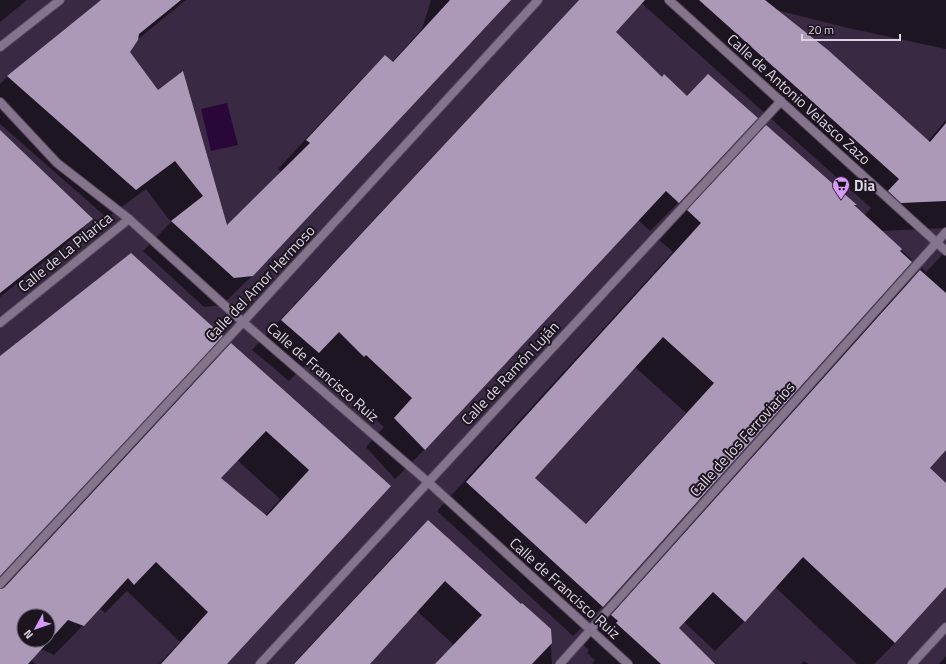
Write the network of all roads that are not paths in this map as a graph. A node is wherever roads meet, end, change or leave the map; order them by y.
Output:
1 (60, 0) edge
2 (538, 0) edge
3 (669, 0) edge
4 (0, 47) edge
5 (781, 101) junction
6 (0, 102) edge
7 (129, 219) junction
8 (946, 232) edge
9 (937, 243) junction
10 (946, 251) edge
11 (0, 322) edge
12 (243, 322) junction
13 (428, 482) junction
14 (0, 584) edge
15 (946, 626) edge
16 (590, 629) junction
17 (260, 664) edge
18 (560, 664) edge
19 (628, 664) edge
20 (912, 664) edge

1 - 4 street
2 - 12 street, Calle del Amor Hermoso
3 - 5 street, Calle de Antonio Velasco Zazo
5 - 9 street, Calle de Antonio Velasco Zazo
5 - 13 street, Calle de Ramón Luján
6 - 7 street, Calle de Francisco Ruiz
7 - 11 street, Calle de La Pilarica
7 - 12 street, Calle de Francisco Ruiz
8 - 9 street, Calle de los Ferroviarios
9 - 10 street, Calle de Antonio Velasco Zazo
9 - 16 street, Calle de los Ferroviarios
12 - 13 street, Calle de Francisco Ruiz
12 - 14 street, Calle del Amor Hermoso
13 - 16 street, Calle de Francisco Ruiz
13 - 17 street, Calle de Ramón Luján
15 - 20 street
16 - 18 street, Calle de los Ferroviarios
16 - 19 street, Calle de Francisco Ruiz

